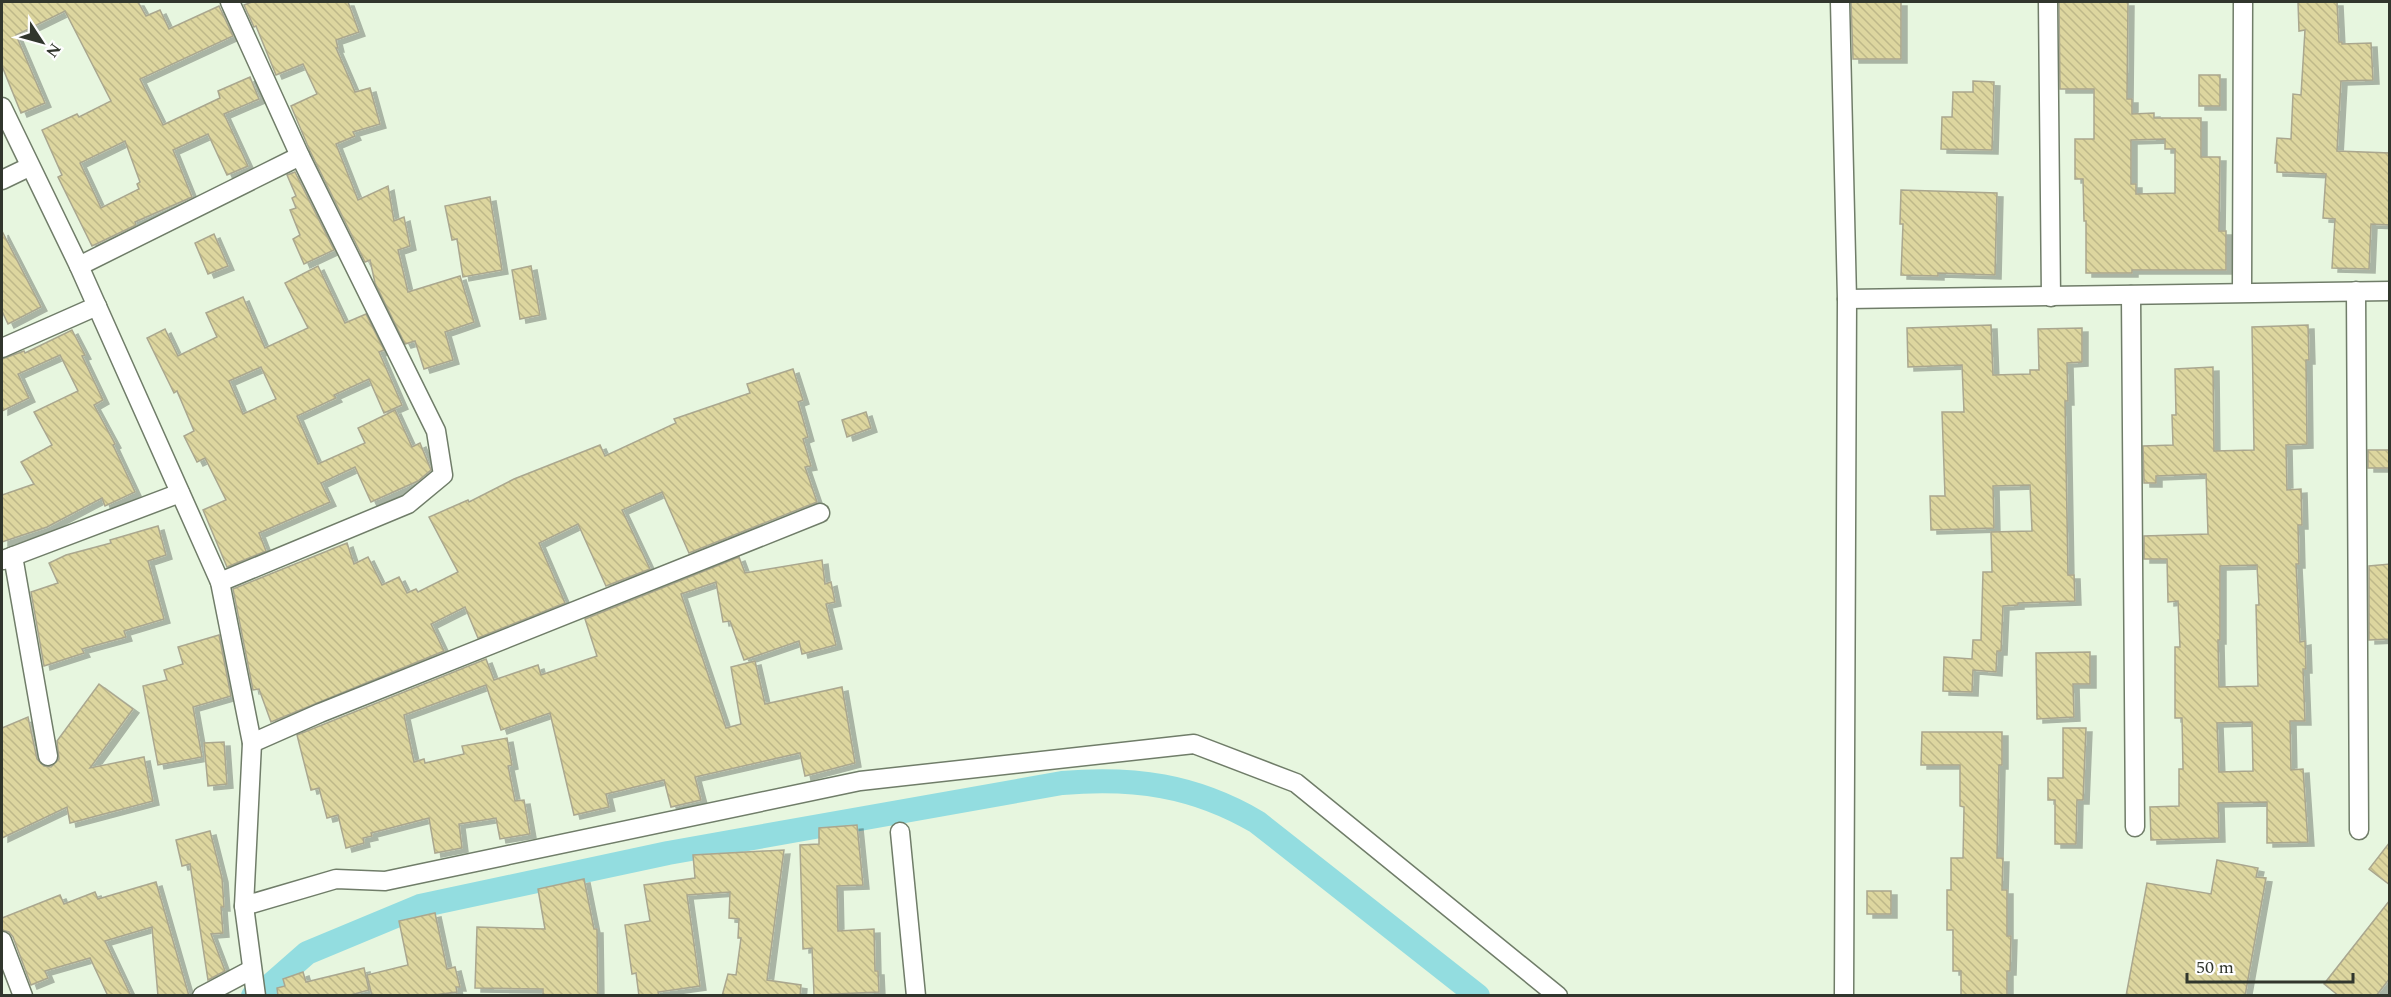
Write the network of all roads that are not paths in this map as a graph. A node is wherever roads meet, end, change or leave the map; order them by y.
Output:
1 (230, 2) edge
2 (1840, 2) edge
3 (2048, 2) edge
4 (2243, 2) edge
5 (2, 107) edge
6 (300, 156) junction
7 (29, 166) junction
8 (2, 180) edge
9 (79, 266) junction
10 (2356, 291) junction
11 (2390, 291) edge
12 (2242, 292) junction
13 (2131, 296) junction
14 (2051, 297) junction
15 (1847, 300) junction
16 (97, 306) junction
17 (2, 348) edge
18 (180, 493) junction
19 (820, 513) dead end
20 (7, 558) edge
21 (220, 582) junction
22 (252, 743) junction
23 (48, 756) dead end
24 (2135, 827) dead end
25 (2359, 830) dead end
26 (900, 832) dead end
27 (244, 906) junction
28 (2, 941) edge
29 (251, 970) junction
30 (23, 996) edge
31 (202, 996) edge
32 (256, 996) edge
33 (916, 996) edge
34 (1558, 996) edge
35 (1844, 996) edge

1 - 6 street
2 - 15 street
3 - 14 street
4 - 12 street
5 - 7 street
6 - 9 street
6 - 21 street
7 - 8 street
7 - 9 street
9 - 16 street
10 - 11 street
10 - 12 street
10 - 25 street
12 - 13 street
13 - 14 street
13 - 24 street
14 - 15 street
15 - 35 street
16 - 17 street
16 - 18 street
18 - 20 street
18 - 21 street
19 - 22 street
20 - 23 street
21 - 22 street
22 - 27 street
26 - 33 street
27 - 29 street
27 - 34 street
28 - 30 street
29 - 31 street
29 - 32 street

